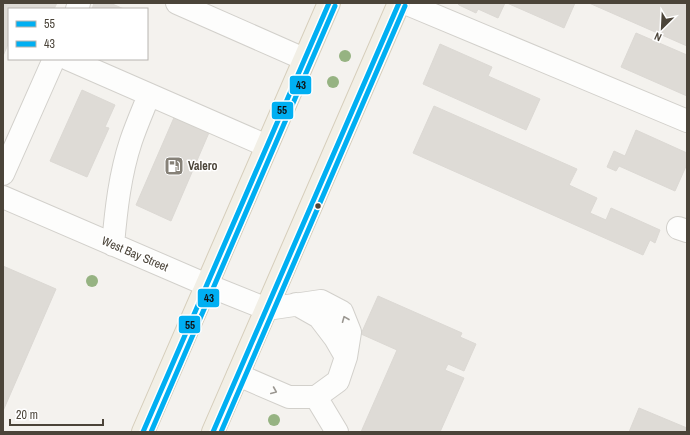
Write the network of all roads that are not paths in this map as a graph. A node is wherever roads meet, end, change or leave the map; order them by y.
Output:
1 (177, 3) edge
2 (328, 3) edge
3 (399, 3) edge
4 (404, 3) edge
5 (304, 59) junction
6 (54, 60) edge
7 (70, 60) edge
8 (149, 95) junction
9 (687, 121) edge
10 (267, 146) junction
11 (3, 174) edge
12 (3, 197) edge
13 (113, 245) junction
14 (207, 285) junction
15 (267, 309) junction
16 (238, 375) junction
17 (316, 397) junction
18 (142, 432) edge
19 (213, 432) edge
20 (337, 432) edge

1 - 5 street
2 - 5 main road
3 - 15 main road
4 - 9 street
5 - 10 main road
6 - 11 street
7 - 8 street
8 - 10 street
8 - 13 street
10 - 14 main road
12 - 13 street, West Bay Street
13 - 14 street, West Bay Street
14 - 15 street, West Bay Street
14 - 18 main road
15 - 16 main road
15 - 17 street
16 -> 17 street
16 - 19 main road
17 - 20 street

